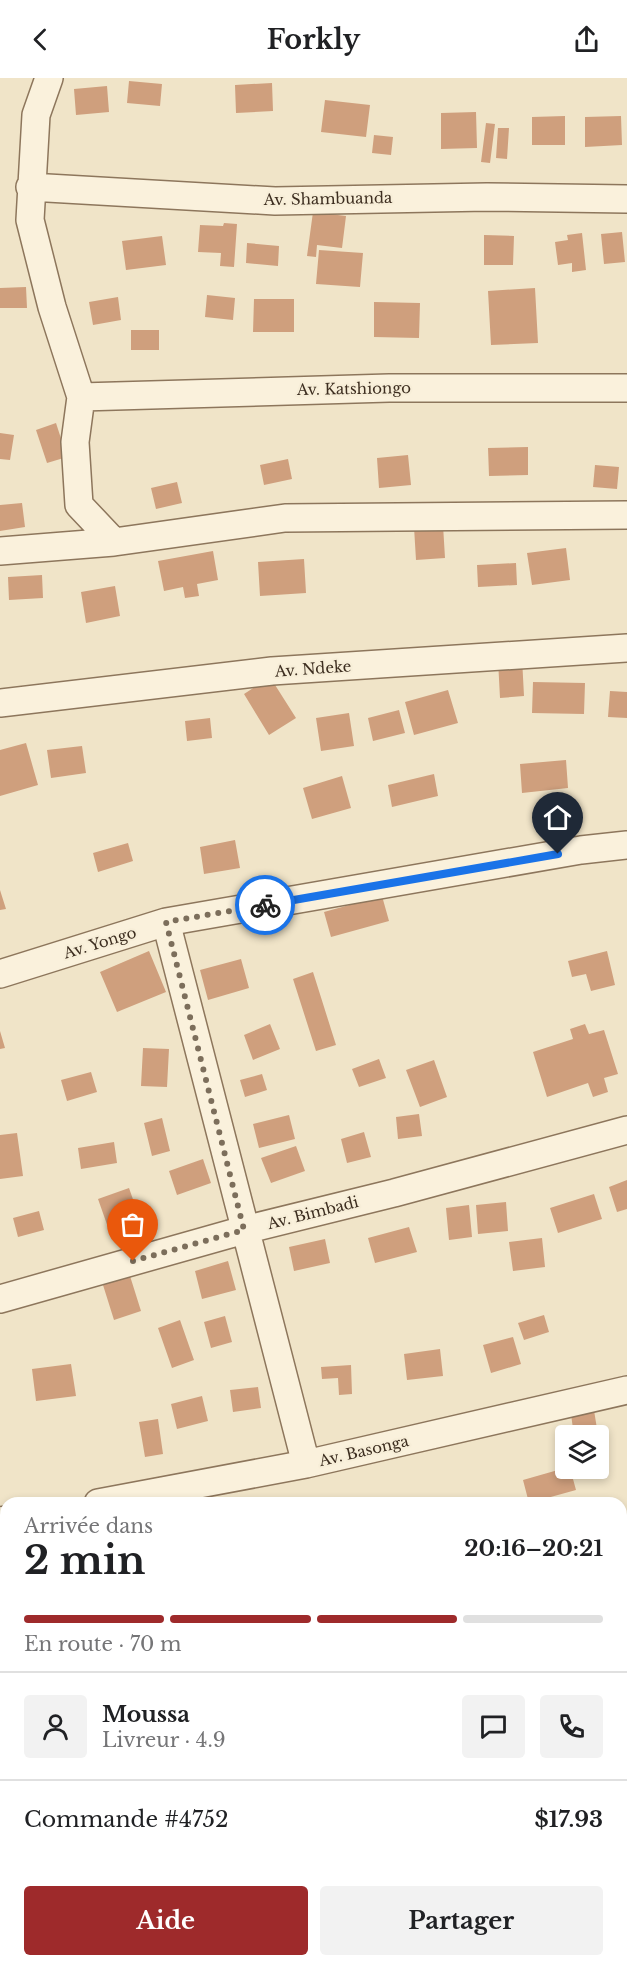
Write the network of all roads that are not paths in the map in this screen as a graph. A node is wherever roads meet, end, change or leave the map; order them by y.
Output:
1 (49, 78) edge
2 (30, 187) junction
3 (627, 199) edge
4 (627, 388) edge
5 (81, 397) junction
6 (627, 515) edge
7 (114, 542) junction
8 (0, 551) edge
9 (627, 648) edge
10 (0, 703) edge
11 (627, 845) edge
12 (166, 922) junction
13 (0, 974) edge
14 (627, 1130) edge
15 (244, 1230) junction
16 (0, 1299) edge
17 (627, 1390) edge
18 (306, 1464) junction
19 (130, 1497) edge

1 - 2 street
2 - 3 street, Av. Shambuanda
2 - 5 street
4 - 5 street, Av. Katshiongo
5 - 7 street
6 - 7 street
7 - 8 street
9 - 10 street, Av. Ndeke
11 - 12 street, Av. Yongo
12 - 13 street, Av. Yongo
12 - 15 street
14 - 15 street, Av. Bimbadi
15 - 16 street, Av. Bimbadi
15 - 18 street
17 - 18 street, Av. Basonga
18 - 19 street, Av. Basonga

